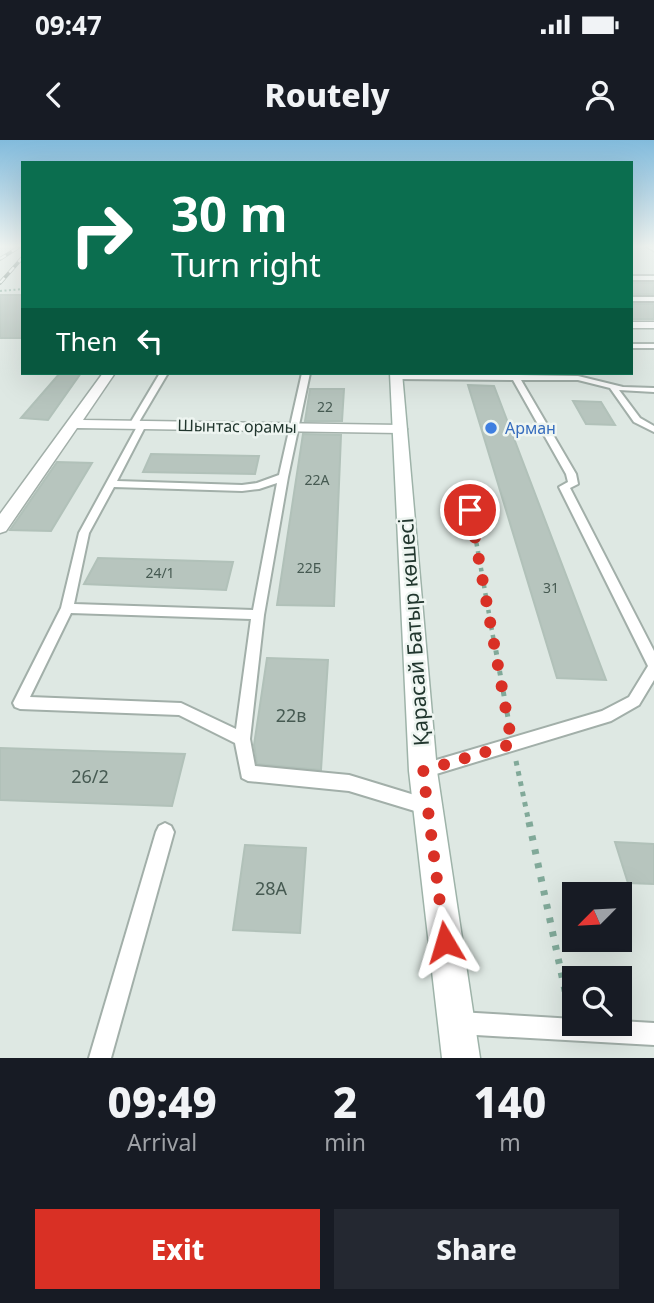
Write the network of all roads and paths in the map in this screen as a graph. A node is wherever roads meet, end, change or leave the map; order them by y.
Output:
1 (633, 299) edge
2 (654, 299) edge
3 (633, 325) edge
4 (654, 325) edge
5 (633, 346) edge
6 (654, 346) edge
7 (108, 375) edge
8 (163, 375) edge
9 (306, 375) edge
10 (396, 375) edge
11 (514, 375) edge
12 (612, 386) junction
13 (654, 390) edge
14 (73, 424) junction
15 (137, 425) junction
16 (293, 427) junction
17 (400, 429) junction
18 (654, 429) edge
19 (282, 477) junction
20 (112, 484) junction
21 (466, 484) dead end
22 (0, 527) edge
23 (67, 608) junction
24 (258, 615) junction
25 (654, 666) edge
26 (242, 739) junction
27 (512, 744) junction
28 (423, 771) junction
29 (428, 807) junction
30 (165, 832) dead end
31 (562, 978) edge
32 (455, 1023) junction
33 (562, 1028) edge
34 (632, 1033) edge
35 (654, 1034) edge
36 (100, 1058) edge
37 (460, 1058) edge

1 - 2 lane
3 - 4 street
5 - 6 lane
7 - 14 street
8 - 15 lane
9 - 16 lane
10 - 11 lane
10 - 17 street, Қарасай Батыр көшесі
11 - 12 lane
11 - 25 lane
12 - 13 lane
12 - 18 lane
14 - 15 street, Шынтас орамы
14 - 22 street
15 - 16 street, Шынтас орамы
15 - 20 lane
16 - 17 street, Шынтас орамы
16 - 19 lane
17 - 28 street, Қарасай Батыр көшесі
19 - 20 lane
19 - 24 lane
20 - 23 lane
21 - 27 path
23 - 24 lane
23 - 26 lane
24 - 26 lane
25 - 27 lane
26 - 29 lane
27 - 28 lane
27 - 31 path
28 - 29 street, Қарасай Батыр көшесі
29 - 32 street, Қарасай Батыр көшесі
30 - 36 lane
32 - 33 lane
32 - 37 street, Қарасай Батыр көшесі
34 - 35 lane

